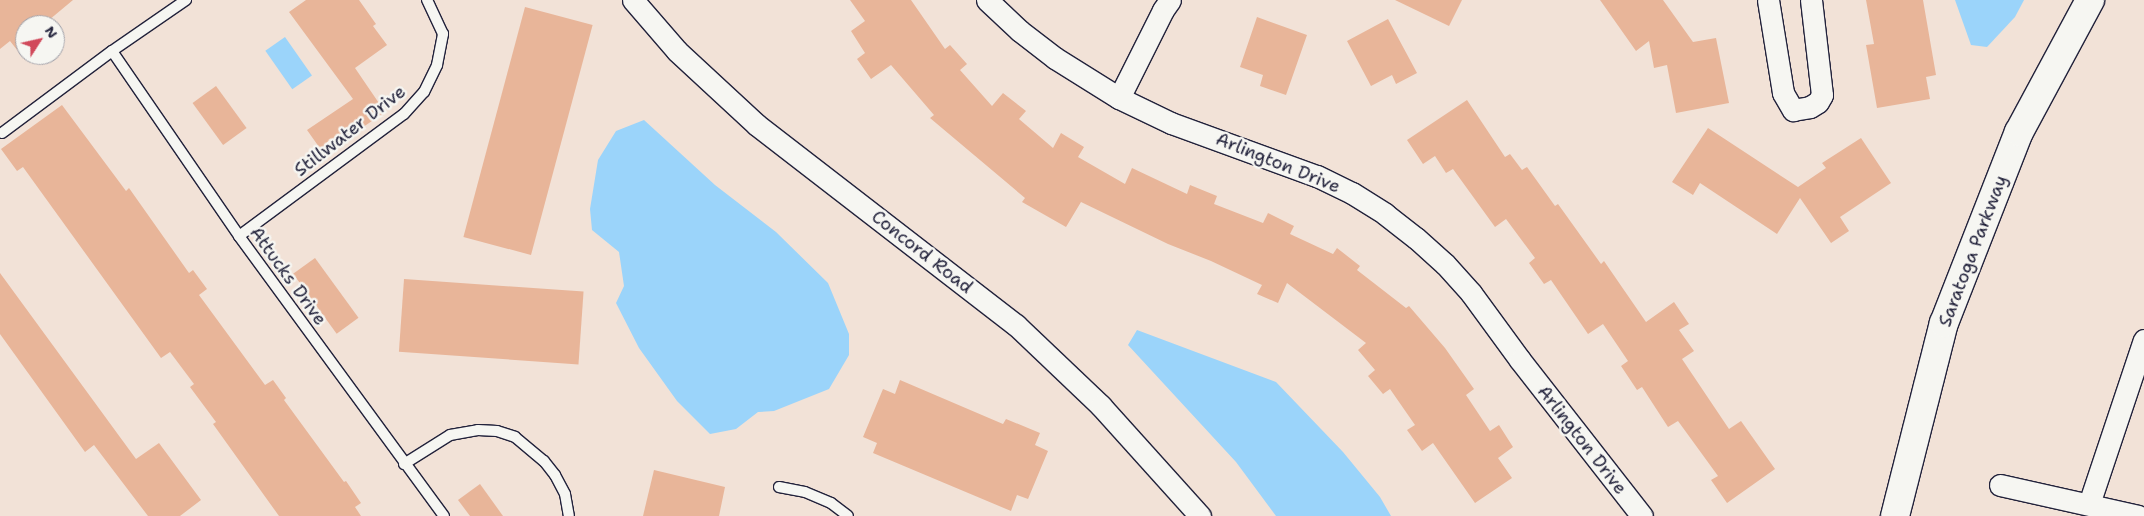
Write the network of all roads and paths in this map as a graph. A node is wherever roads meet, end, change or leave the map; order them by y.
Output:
1 (186, 0) edge
2 (427, 0) edge
3 (633, 0) edge
4 (987, 0) edge
5 (1170, 0) edge
6 (1768, 0) edge
7 (1811, 0) edge
8 (2090, 0) edge
9 (112, 51) junction
10 (1119, 98) junction
11 (2, 133) dead end
12 (239, 236) junction
13 (2144, 344) edge
14 (404, 464) junction
15 (2000, 485) dead end
16 (779, 487) dead end
17 (2089, 504) junction
18 (1198, 515) edge
19 (444, 516) edge
20 (569, 516) edge
21 (848, 516) edge
22 (1642, 516) edge
23 (1895, 516) edge
24 (2139, 516) edge

1 - 9 lane
2 - 12 lane, Stillwater Drive
3 - 18 street, Concord Road
4 - 10 street, Arlington Drive
5 - 10 street
6 - 7 street
8 - 23 street, Saratoga Parkway
9 - 11 lane
9 - 12 lane, Attucks Drive
10 - 22 street, Arlington Drive
12 - 14 lane, Attucks Drive
13 - 17 street
14 - 19 lane, Attucks Drive
14 - 20 lane
15 - 17 street
16 - 21 lane
17 - 24 street

